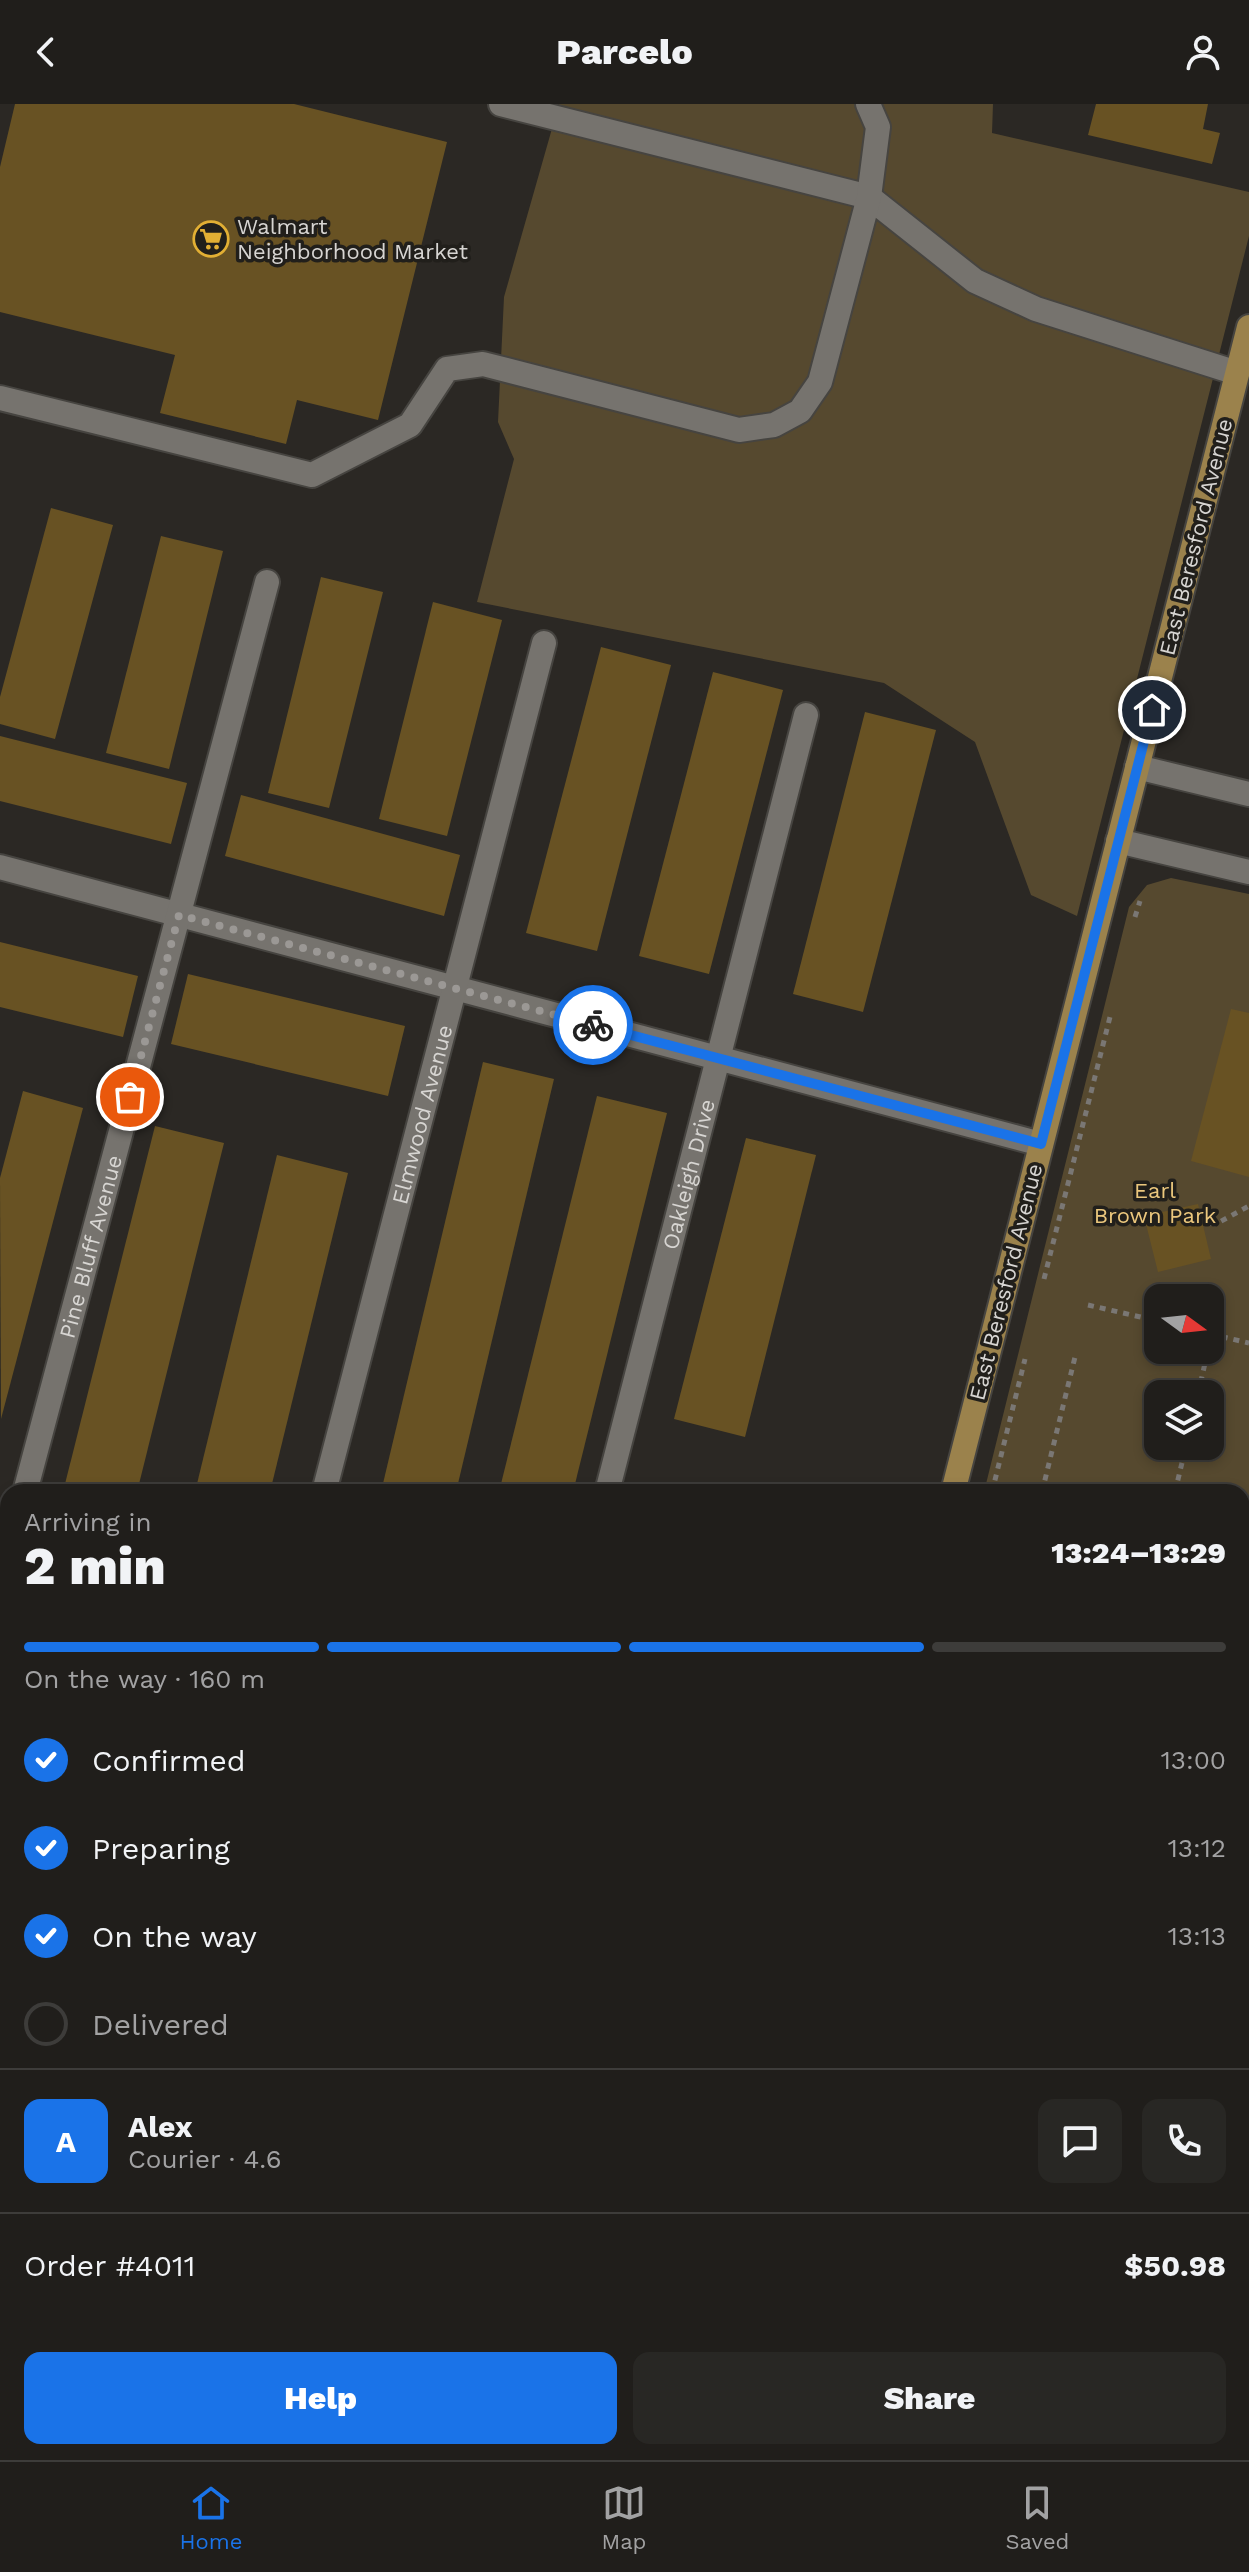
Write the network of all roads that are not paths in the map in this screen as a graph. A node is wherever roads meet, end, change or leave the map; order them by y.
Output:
1 (501, 104) edge
2 (868, 104) edge
3 (869, 197) junction
4 (1249, 327) edge
5 (1237, 373) junction
6 (0, 398) edge
7 (267, 582) dead end
8 (544, 643) dead end
9 (806, 715) dead end
10 (1137, 767) junction
11 (1249, 794) edge
12 (1118, 841) junction
13 (0, 867) edge
14 (1249, 872) edge
15 (179, 915) junction
16 (455, 988) junction
17 (718, 1058) junction
18 (1041, 1144) junction
19 (27, 1484) edge
20 (326, 1484) edge
21 (609, 1484) edge
22 (955, 1484) edge

1 - 3 street
2 - 3 street
3 - 5 street
3 - 6 street
4 - 5 main road, East Beresford Avenue
5 - 10 main road, East Beresford Avenue
7 - 15 street, Pine Bluff Avenue
8 - 16 street, Elmwood Avenue
9 - 17 street, Oakleigh Drive
10 - 11 street
10 - 12 main road, East Beresford Avenue
12 - 14 street
12 - 18 main road, East Beresford Avenue
13 - 15 street
15 - 16 street
15 - 19 street, Pine Bluff Avenue
16 - 17 street
16 - 20 street, Elmwood Avenue
17 - 18 street
17 - 21 street, Oakleigh Drive
18 - 22 main road, East Beresford Avenue

